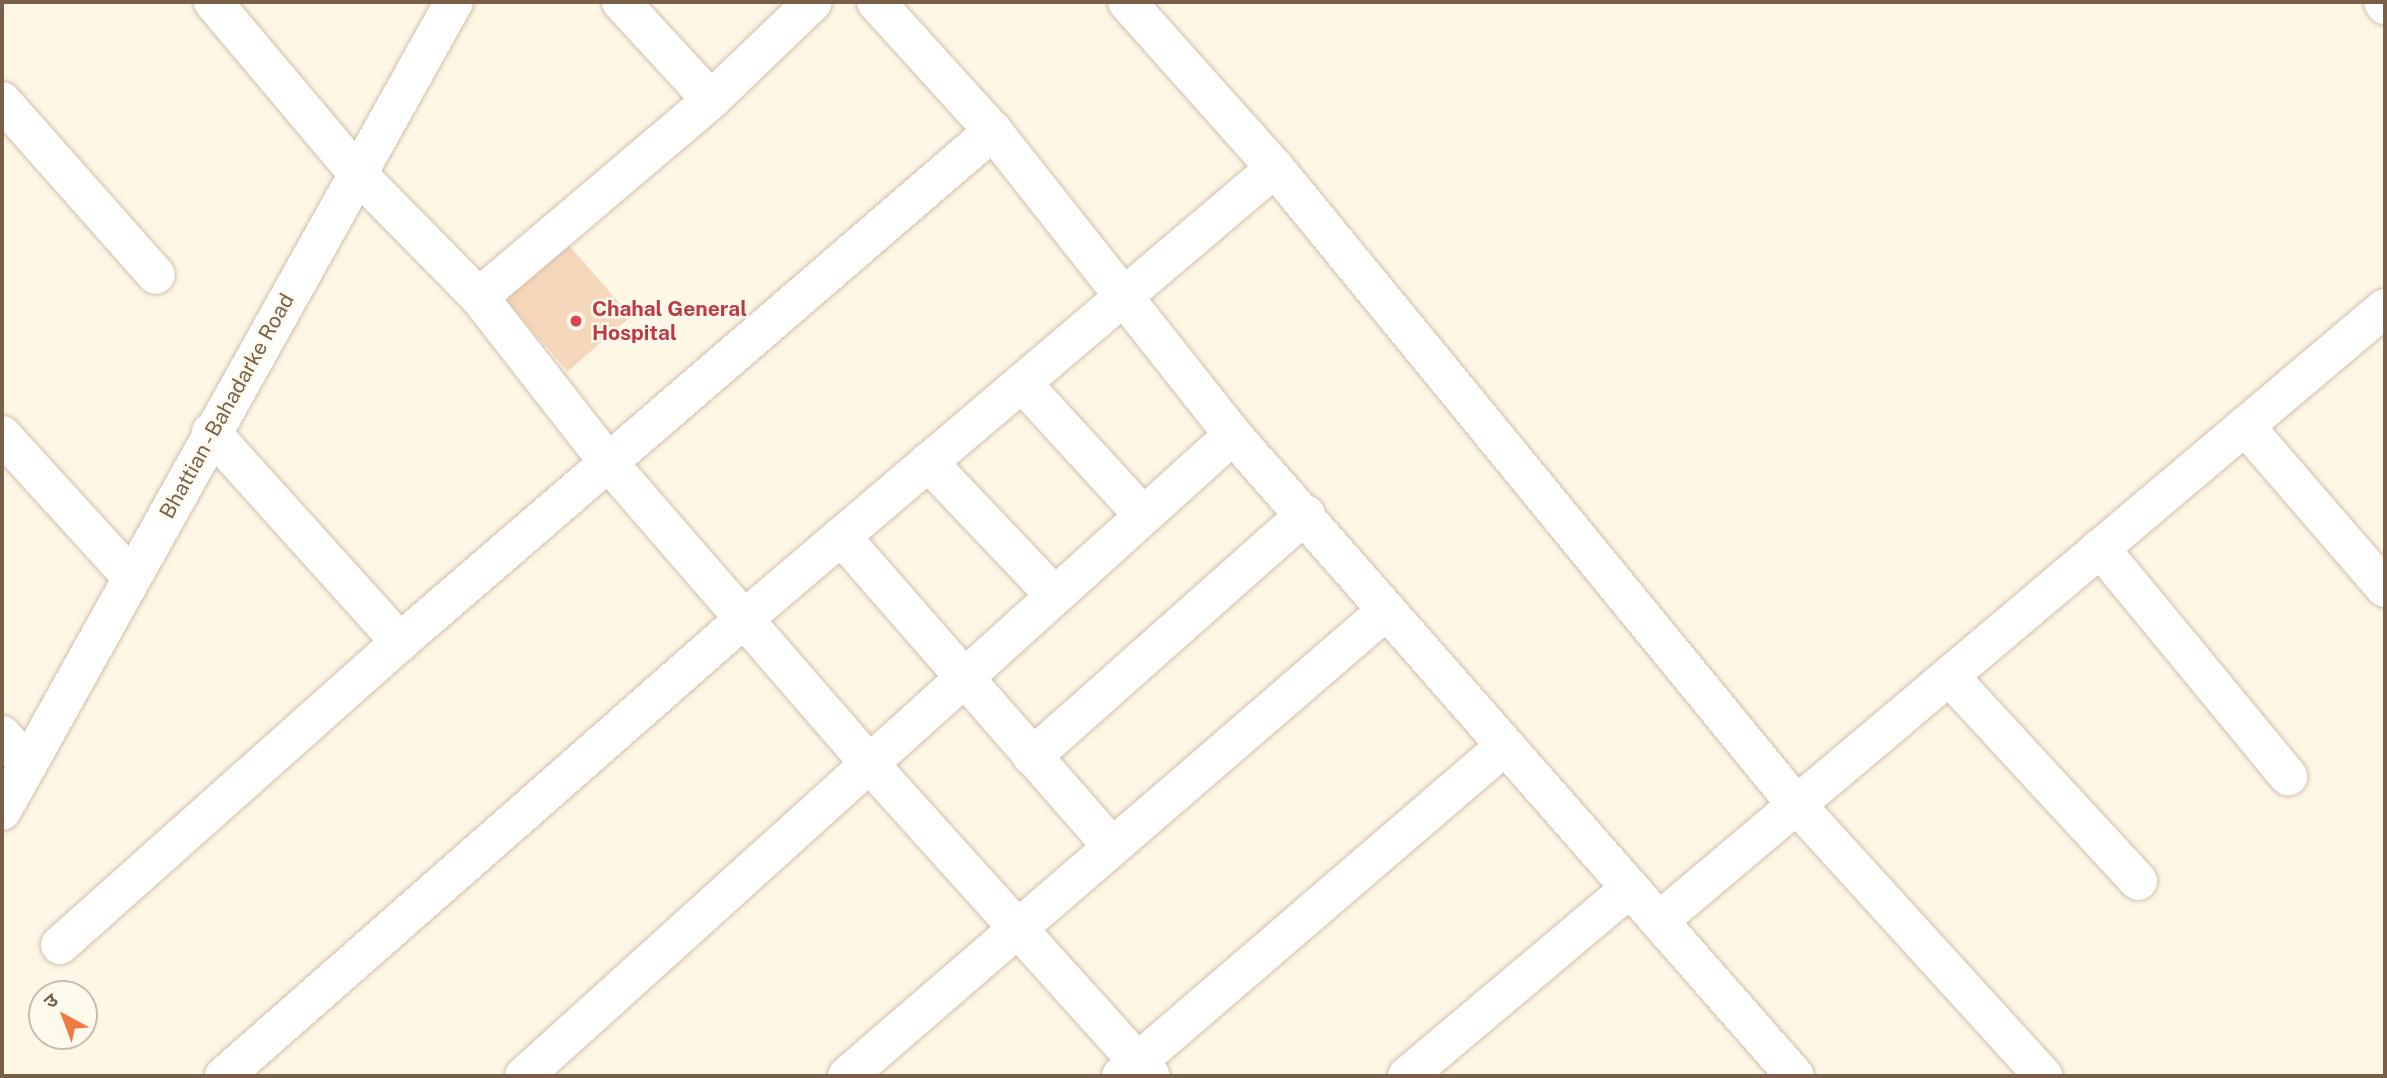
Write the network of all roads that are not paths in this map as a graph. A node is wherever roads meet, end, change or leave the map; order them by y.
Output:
1 (213, 2) edge
2 (454, 2) edge
3 (621, 2) edge
4 (813, 2) edge
5 (876, 2) edge
6 (1127, 2) edge
7 (710, 100) junction
8 (2, 101) edge
9 (992, 131) junction
10 (1275, 168) junction
11 (358, 174) junction
12 (156, 275) dead end
13 (1125, 295) junction
14 (479, 297) junction
15 (2385, 308) edge
16 (1021, 383) junction
17 (2245, 426) junction
18 (211, 432) junction
19 (2, 435) edge
20 (1233, 435) junction
21 (608, 462) junction
22 (928, 463) junction
23 (1306, 514) junction
24 (1143, 515) junction
25 (841, 536) junction
26 (2100, 548) junction
27 (131, 577) junction
28 (2385, 588) edge
29 (1055, 594) junction
30 (1387, 610) junction
31 (744, 619) junction
32 (400, 642) junction
33 (1948, 676) junction
34 (961, 678) junction
35 (2, 735) edge
36 (1505, 746) junction
37 (1032, 757) junction
38 (867, 761) junction
39 (28, 764) junction
40 (2288, 776) dead end
41 (1795, 803) junction
42 (2, 811) edge
43 (1111, 845) junction
44 (2138, 881) dead end
45 (1630, 888) junction
46 (1659, 921) junction
47 (1016, 926) junction
48 (60, 945) dead end
49 (1137, 1071) edge
50 (224, 1076) edge
51 (524, 1076) edge
52 (847, 1076) edge
53 (1407, 1076) edge
54 (1795, 1076) edge
55 (2043, 1076) edge

1 - 11 street
2 - 11 street, Bhattian - Bahadarke Road
3 - 7 street
4 - 7 street
5 - 9 street
6 - 10 street
7 - 14 street
8 - 12 street
9 - 13 street
9 - 21 street
10 - 13 street
10 - 41 street
11 - 14 street
11 - 18 street, Bhattian - Bahadarke Road
13 - 16 street
13 - 20 street
14 - 21 street
15 - 17 street
16 - 22 street
16 - 24 street
17 - 26 street
17 - 28 street
18 - 27 street, Bhattian - Bahadarke Road
18 - 32 street
19 - 27 street
20 - 23 street
20 - 24 street
21 - 31 street
21 - 32 street
22 - 25 street
22 - 29 street
23 - 30 street
23 - 37 street
24 - 29 street
25 - 31 street
25 - 34 street
26 - 33 street
26 - 40 street
27 - 39 street, Bhattian - Bahadarke Road
29 - 34 street
30 - 36 street
30 - 43 street
31 - 38 street
31 - 50 street
32 - 48 street
33 - 41 street
33 - 44 street
34 - 37 street
34 - 38 street
35 - 39 street
36 - 45 street
36 - 49 street
37 - 43 street
38 - 47 street
38 - 51 street
39 - 42 street, Bhattian - Bahadarke Road
41 - 46 street
41 - 55 street
43 - 47 street
45 - 46 street
45 - 53 street
46 - 54 street
47 - 49 street
47 - 52 street

